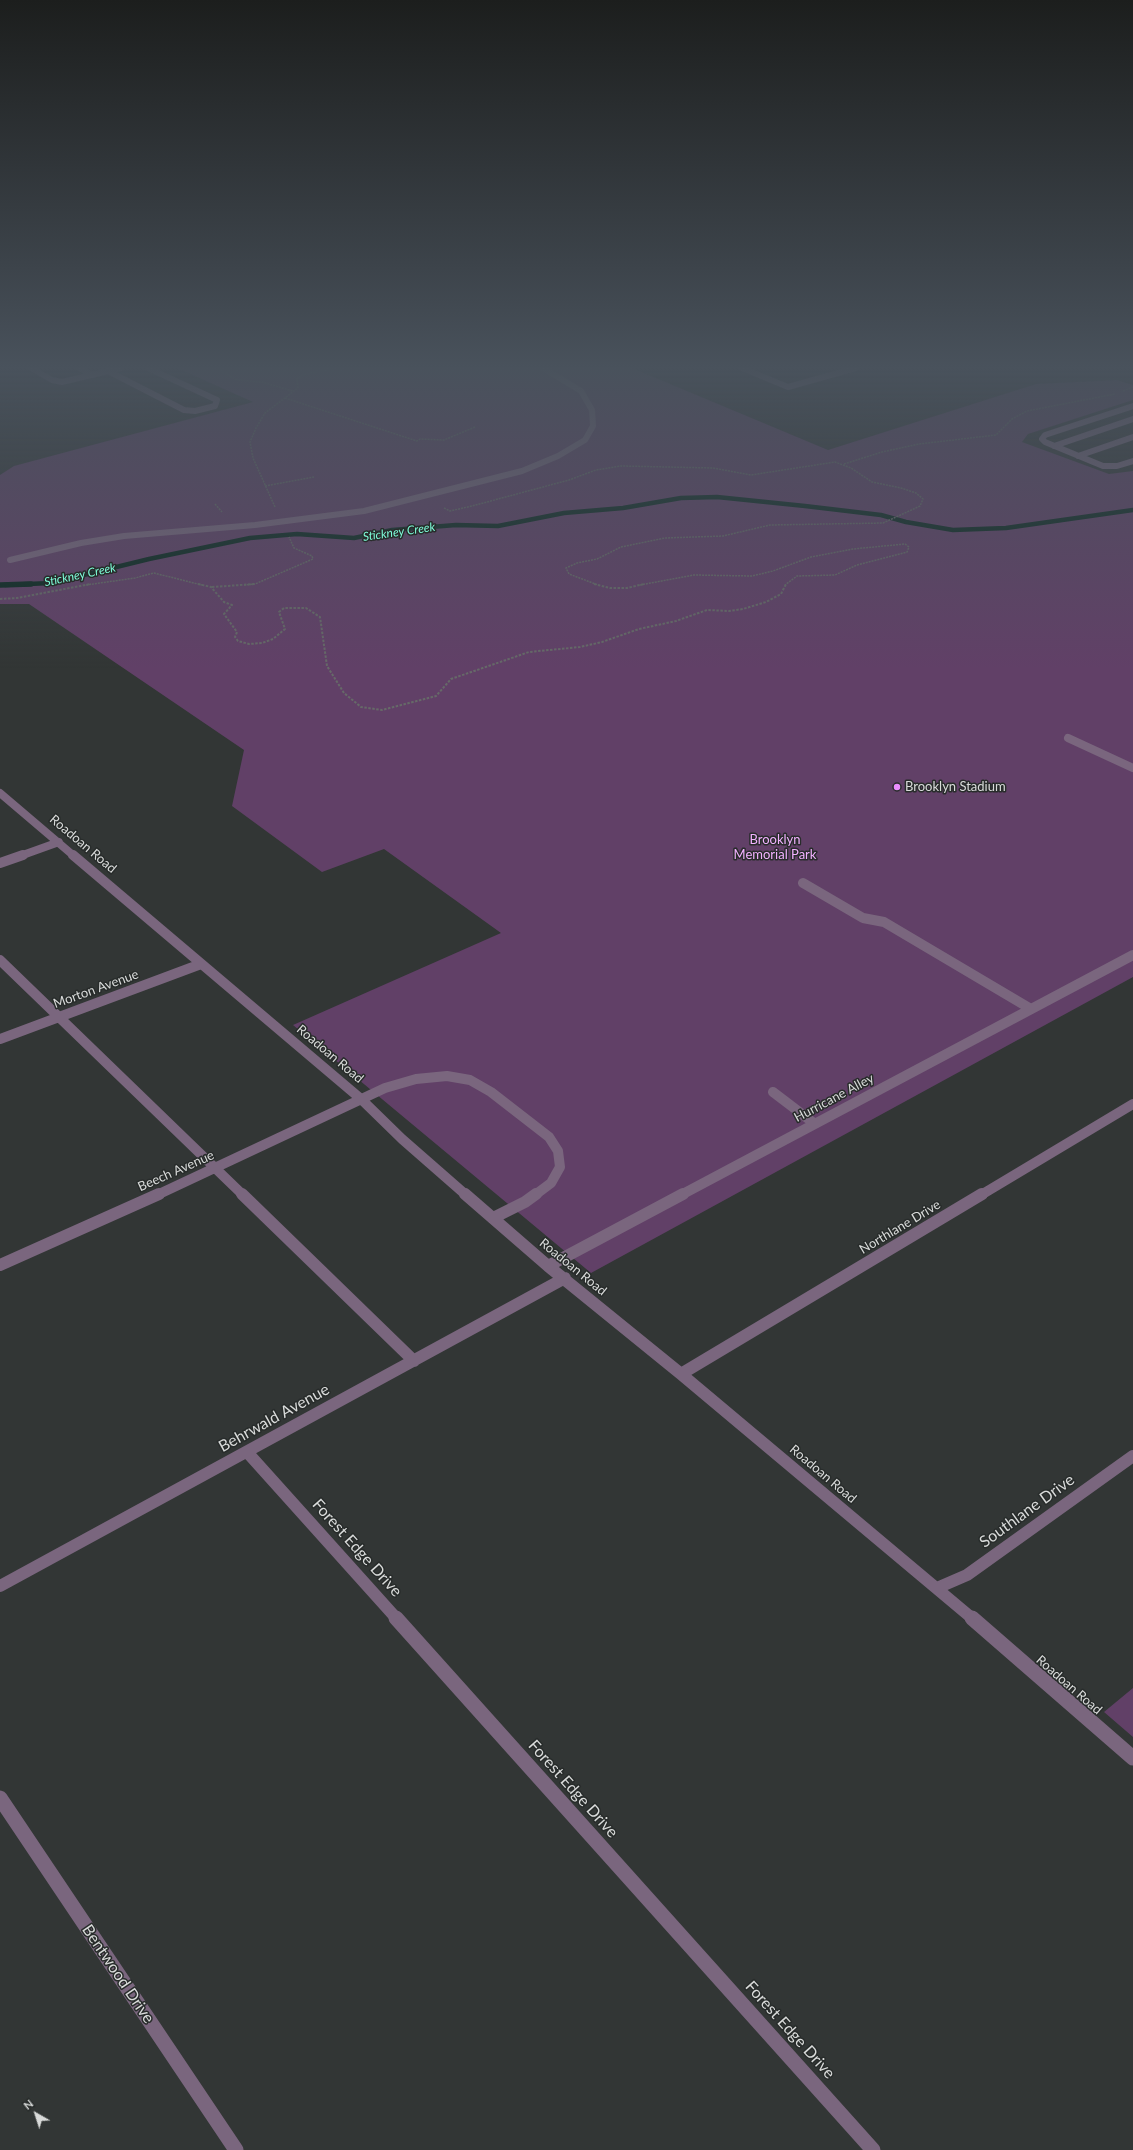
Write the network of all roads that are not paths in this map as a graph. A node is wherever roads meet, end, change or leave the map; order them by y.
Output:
1 (528, 468) edge
2 (10, 560) dead end
3 (1068, 738) dead end
4 (1133, 768) edge
5 (0, 793) edge
6 (59, 842) junction
7 (0, 863) edge
8 (803, 884) dead end
9 (1133, 955) edge
10 (0, 960) edge
11 (201, 964) junction
12 (1031, 1009) junction
13 (59, 1016) junction
14 (0, 1039) edge
15 (773, 1092) dead end
16 (361, 1099) junction
17 (1133, 1104) edge
18 (815, 1124) junction
19 (215, 1169) junction
20 (493, 1218) junction
21 (0, 1265) edge
22 (548, 1266) junction
23 (565, 1278) junction
24 (414, 1360) junction
25 (681, 1374) junction
26 (247, 1452) junction
27 (1133, 1456) edge
28 (0, 1586) edge
29 (937, 1588) junction
30 (1133, 1758) edge
31 (0, 1798) edge
32 (236, 2150) edge
33 (872, 2150) edge

1 - 2 street
3 - 4 street
5 - 6 street, Roadoan Road
6 - 7 street
6 - 11 street, Roadoan Road
8 - 12 street
9 - 12 street, Hurricane Alley
10 - 13 street
11 - 13 street, Morton Avenue
11 - 16 street, Roadoan Road
12 - 18 street, Hurricane Alley
13 - 14 street, Morton Avenue
13 - 19 street
15 - 18 street
16 - 19 street, Beech Avenue
16 - 20 street, Roadoan Road
16 - 20 street, Beech Avenue
17 - 25 street, Northlane Drive
18 - 22 street, Hurricane Alley
19 - 21 street, Beech Avenue
19 - 24 street
20 - 22 street, Roadoan Road
22 - 23 street, Roadoan Road
23 - 24 street, Behrwald Avenue
23 - 25 street, Roadoan Road
24 - 26 street, Behrwald Avenue
25 - 29 street, Roadoan Road
26 - 28 street, Behrwald Avenue
26 - 33 street, Forest Edge Drive
27 - 29 street, Southlane Drive
29 - 30 street, Roadoan Road
31 - 32 street, Bentwood Drive

